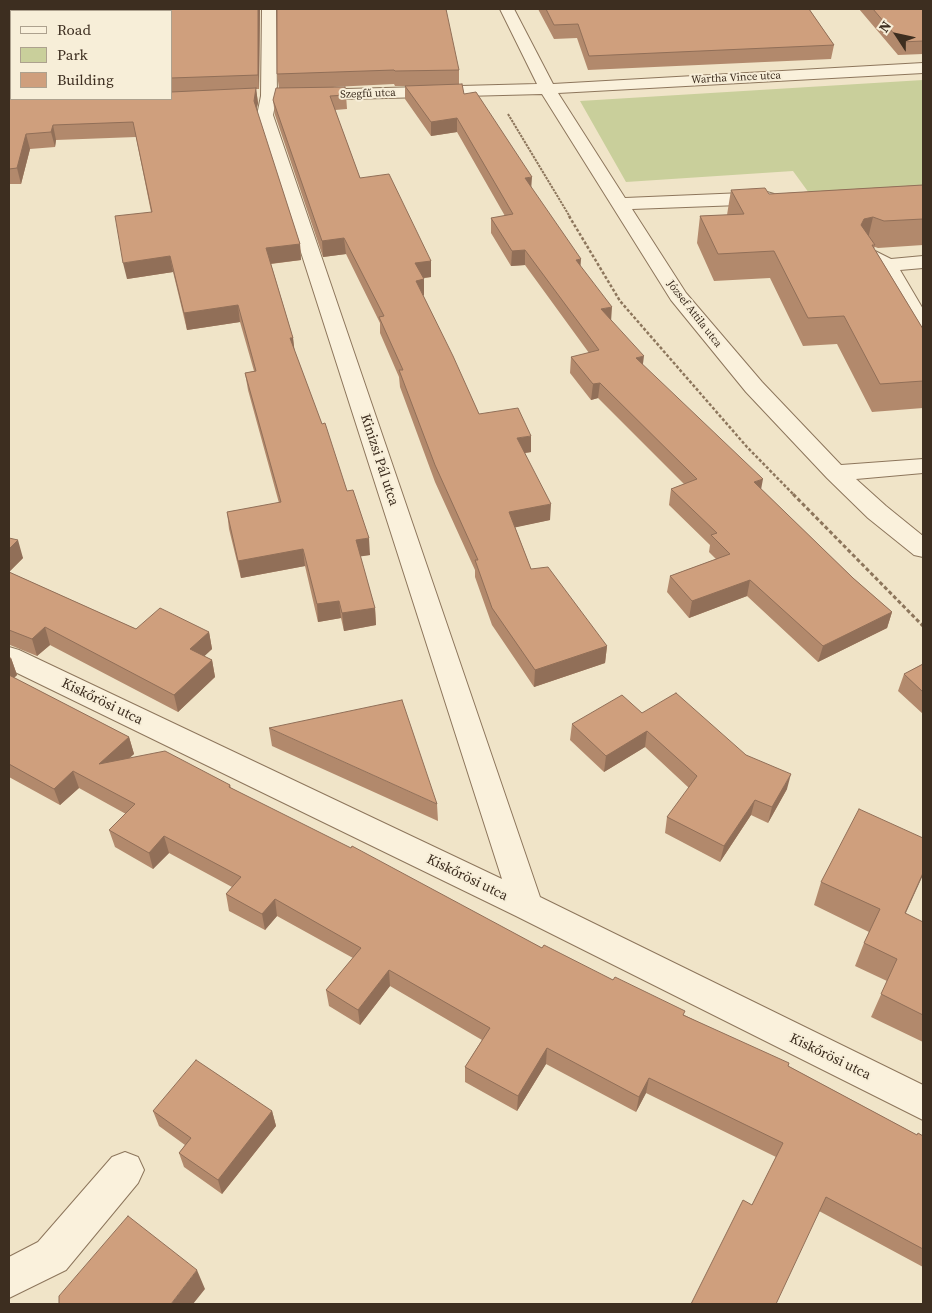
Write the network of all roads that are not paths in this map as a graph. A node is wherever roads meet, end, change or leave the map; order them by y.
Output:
1 (270, 9) edge
2 (507, 9) edge
3 (923, 68) edge
4 (550, 93) junction
5 (260, 97) junction
6 (780, 198) edge
7 (621, 204) junction
8 (866, 251) edge
9 (923, 262) edge
10 (887, 265) junction
11 (923, 326) edge
12 (923, 466) edge
13 (834, 473) junction
14 (923, 549) edge
15 (9, 657) edge
16 (527, 906) junction
17 (923, 1103) edge
18 (125, 1170) dead end
19 (9, 1278) edge

1 - 5 street, Kinizsi Pál utca
2 - 4 street, József Attila utca
3 - 4 street, Wartha Vince utca
4 - 5 street, Szegfű utca
4 - 7 street, József Attila utca
5 - 16 street, Kinizsi Pál utca
6 - 7 street
7 - 13 street, József Attila utca
8 - 10 street
9 - 10 street
10 - 11 street
12 - 13 street
13 - 14 street, József Attila utca
15 - 16 street, Kiskőrösi utca
16 - 17 street, Kiskőrösi utca
18 - 19 street

